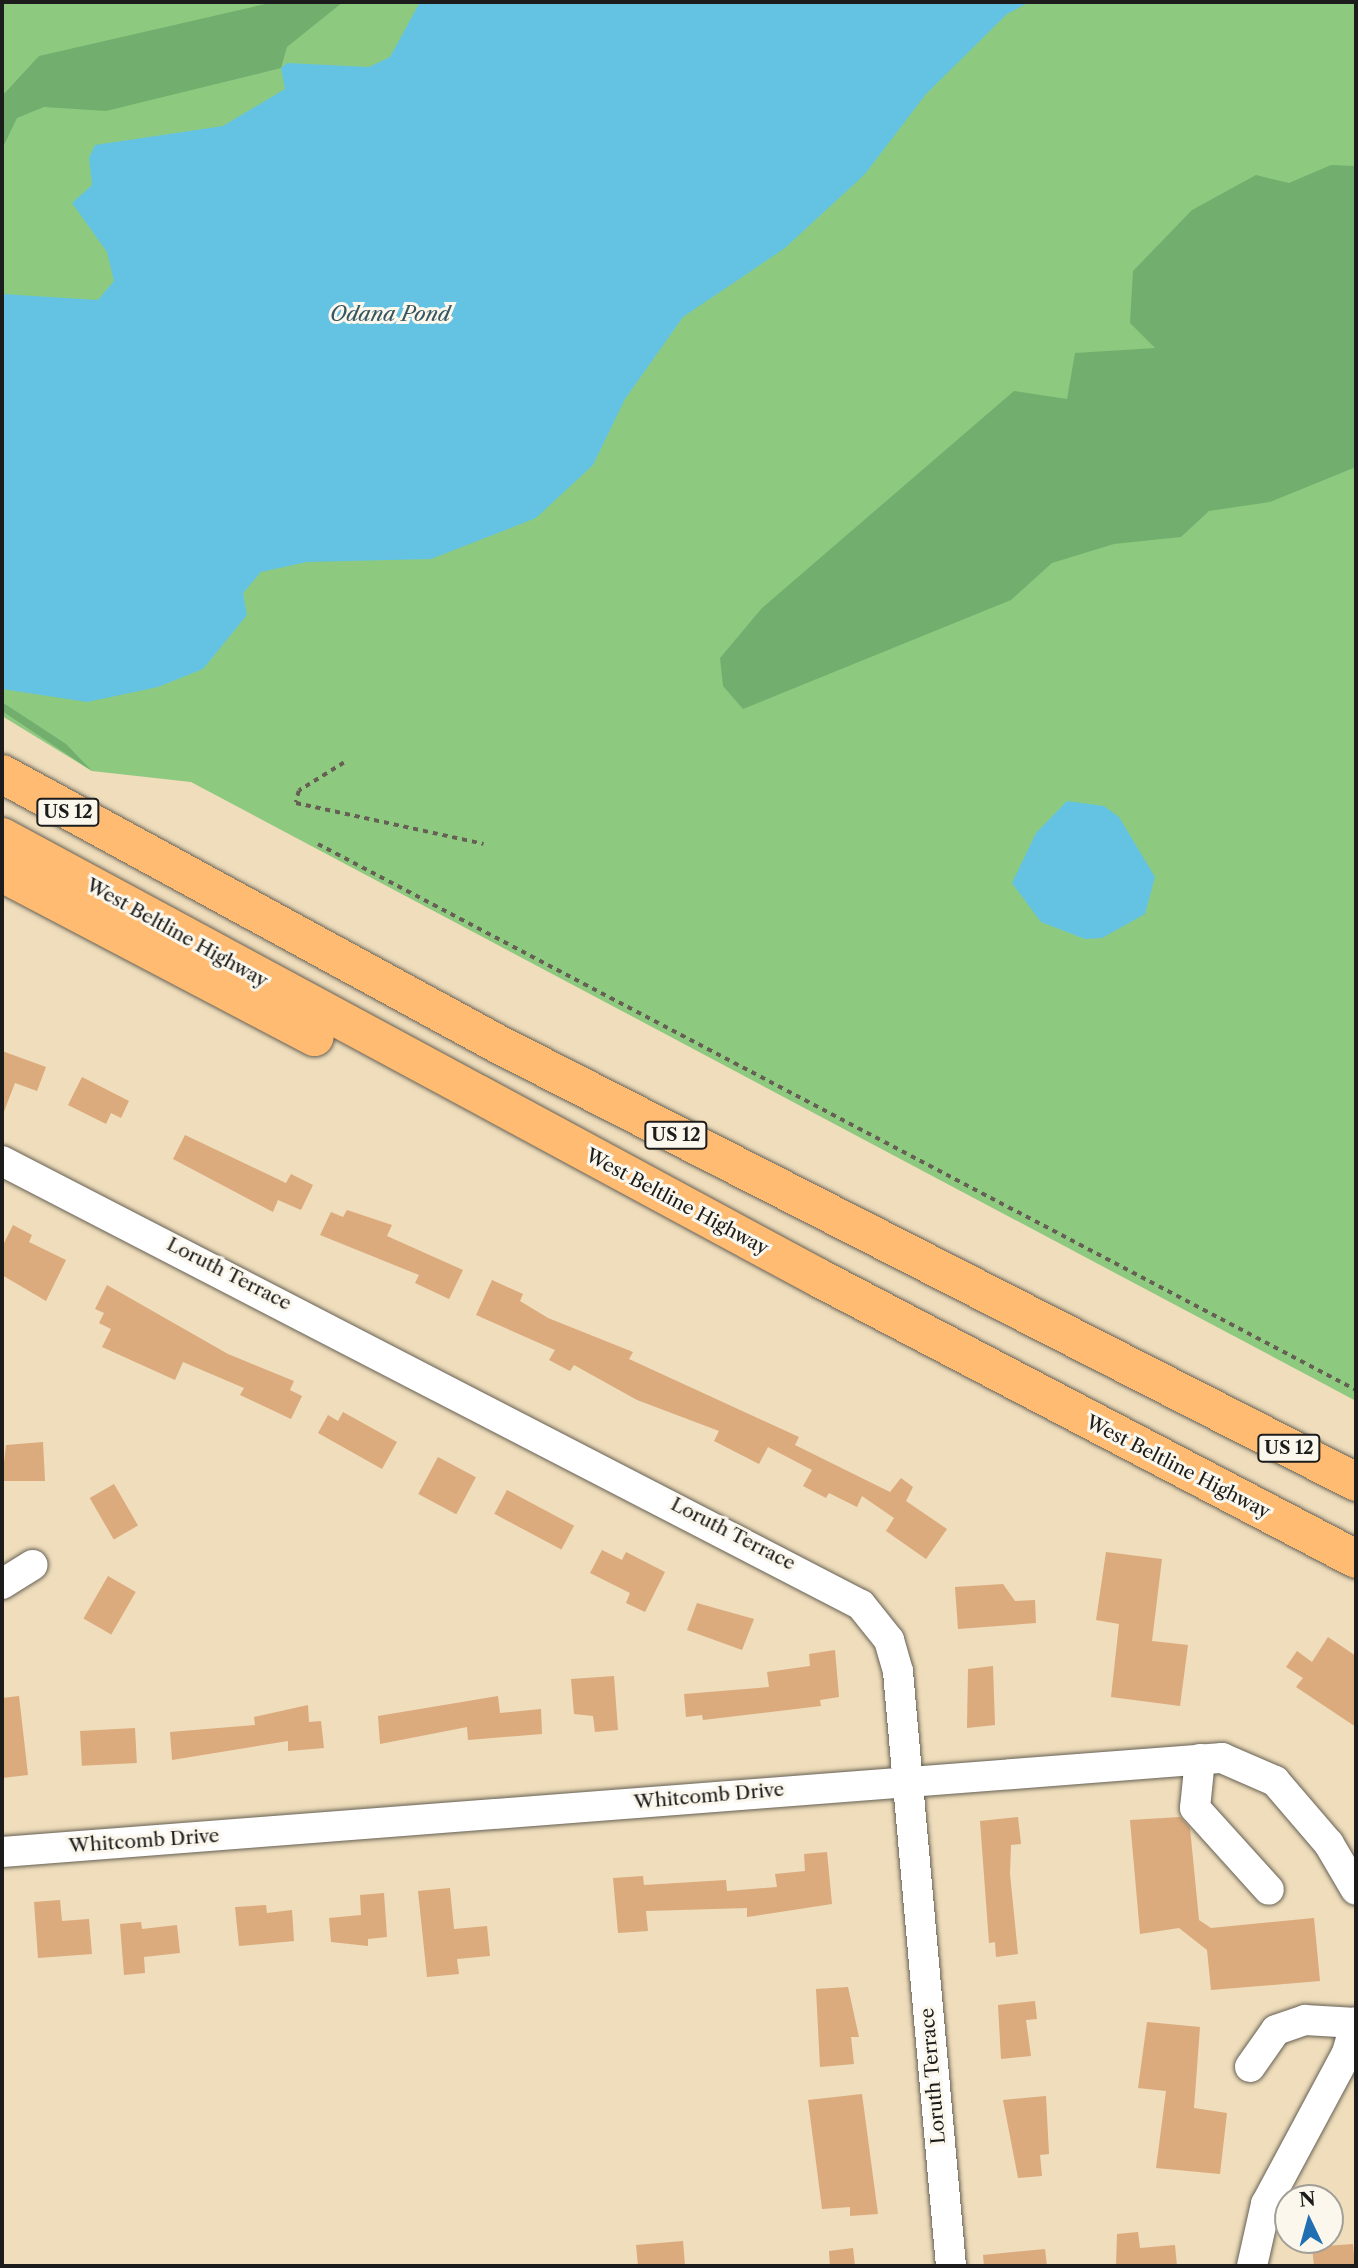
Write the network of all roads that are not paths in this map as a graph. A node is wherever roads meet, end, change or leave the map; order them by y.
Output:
1 (2, 762) edge
2 (2, 774) edge
3 (2, 837) edge
4 (134, 851) junction
5 (2, 873) edge
6 (2, 1161) edge
7 (819, 1278) junction
8 (1356, 1482) edge
9 (1356, 1559) edge
10 (32, 1565) dead end
11 (2, 1584) edge
12 (1200, 1759) junction
13 (908, 1780) junction
14 (2, 1852) edge
15 (1269, 1890) dead end
16 (1356, 1890) edge
17 (1356, 2023) edge
18 (1250, 2067) dead end
19 (951, 2266) edge
20 (1252, 2266) edge

1 - 4 highway
2 - 4 highway, US 12
3 - 7 highway, West Beltline Highway / US 12
4 - 8 highway, US 12
5 - 7 highway
6 - 13 street, Loruth Terrace
7 - 9 highway, West Beltline Highway / US 12
10 - 11 street
12 - 13 street, Whitcomb Drive
12 - 15 street
12 - 16 street, Whitcomb Drive
13 - 14 street, Whitcomb Drive
13 - 19 street, Loruth Terrace
17 - 18 street
17 - 20 street

